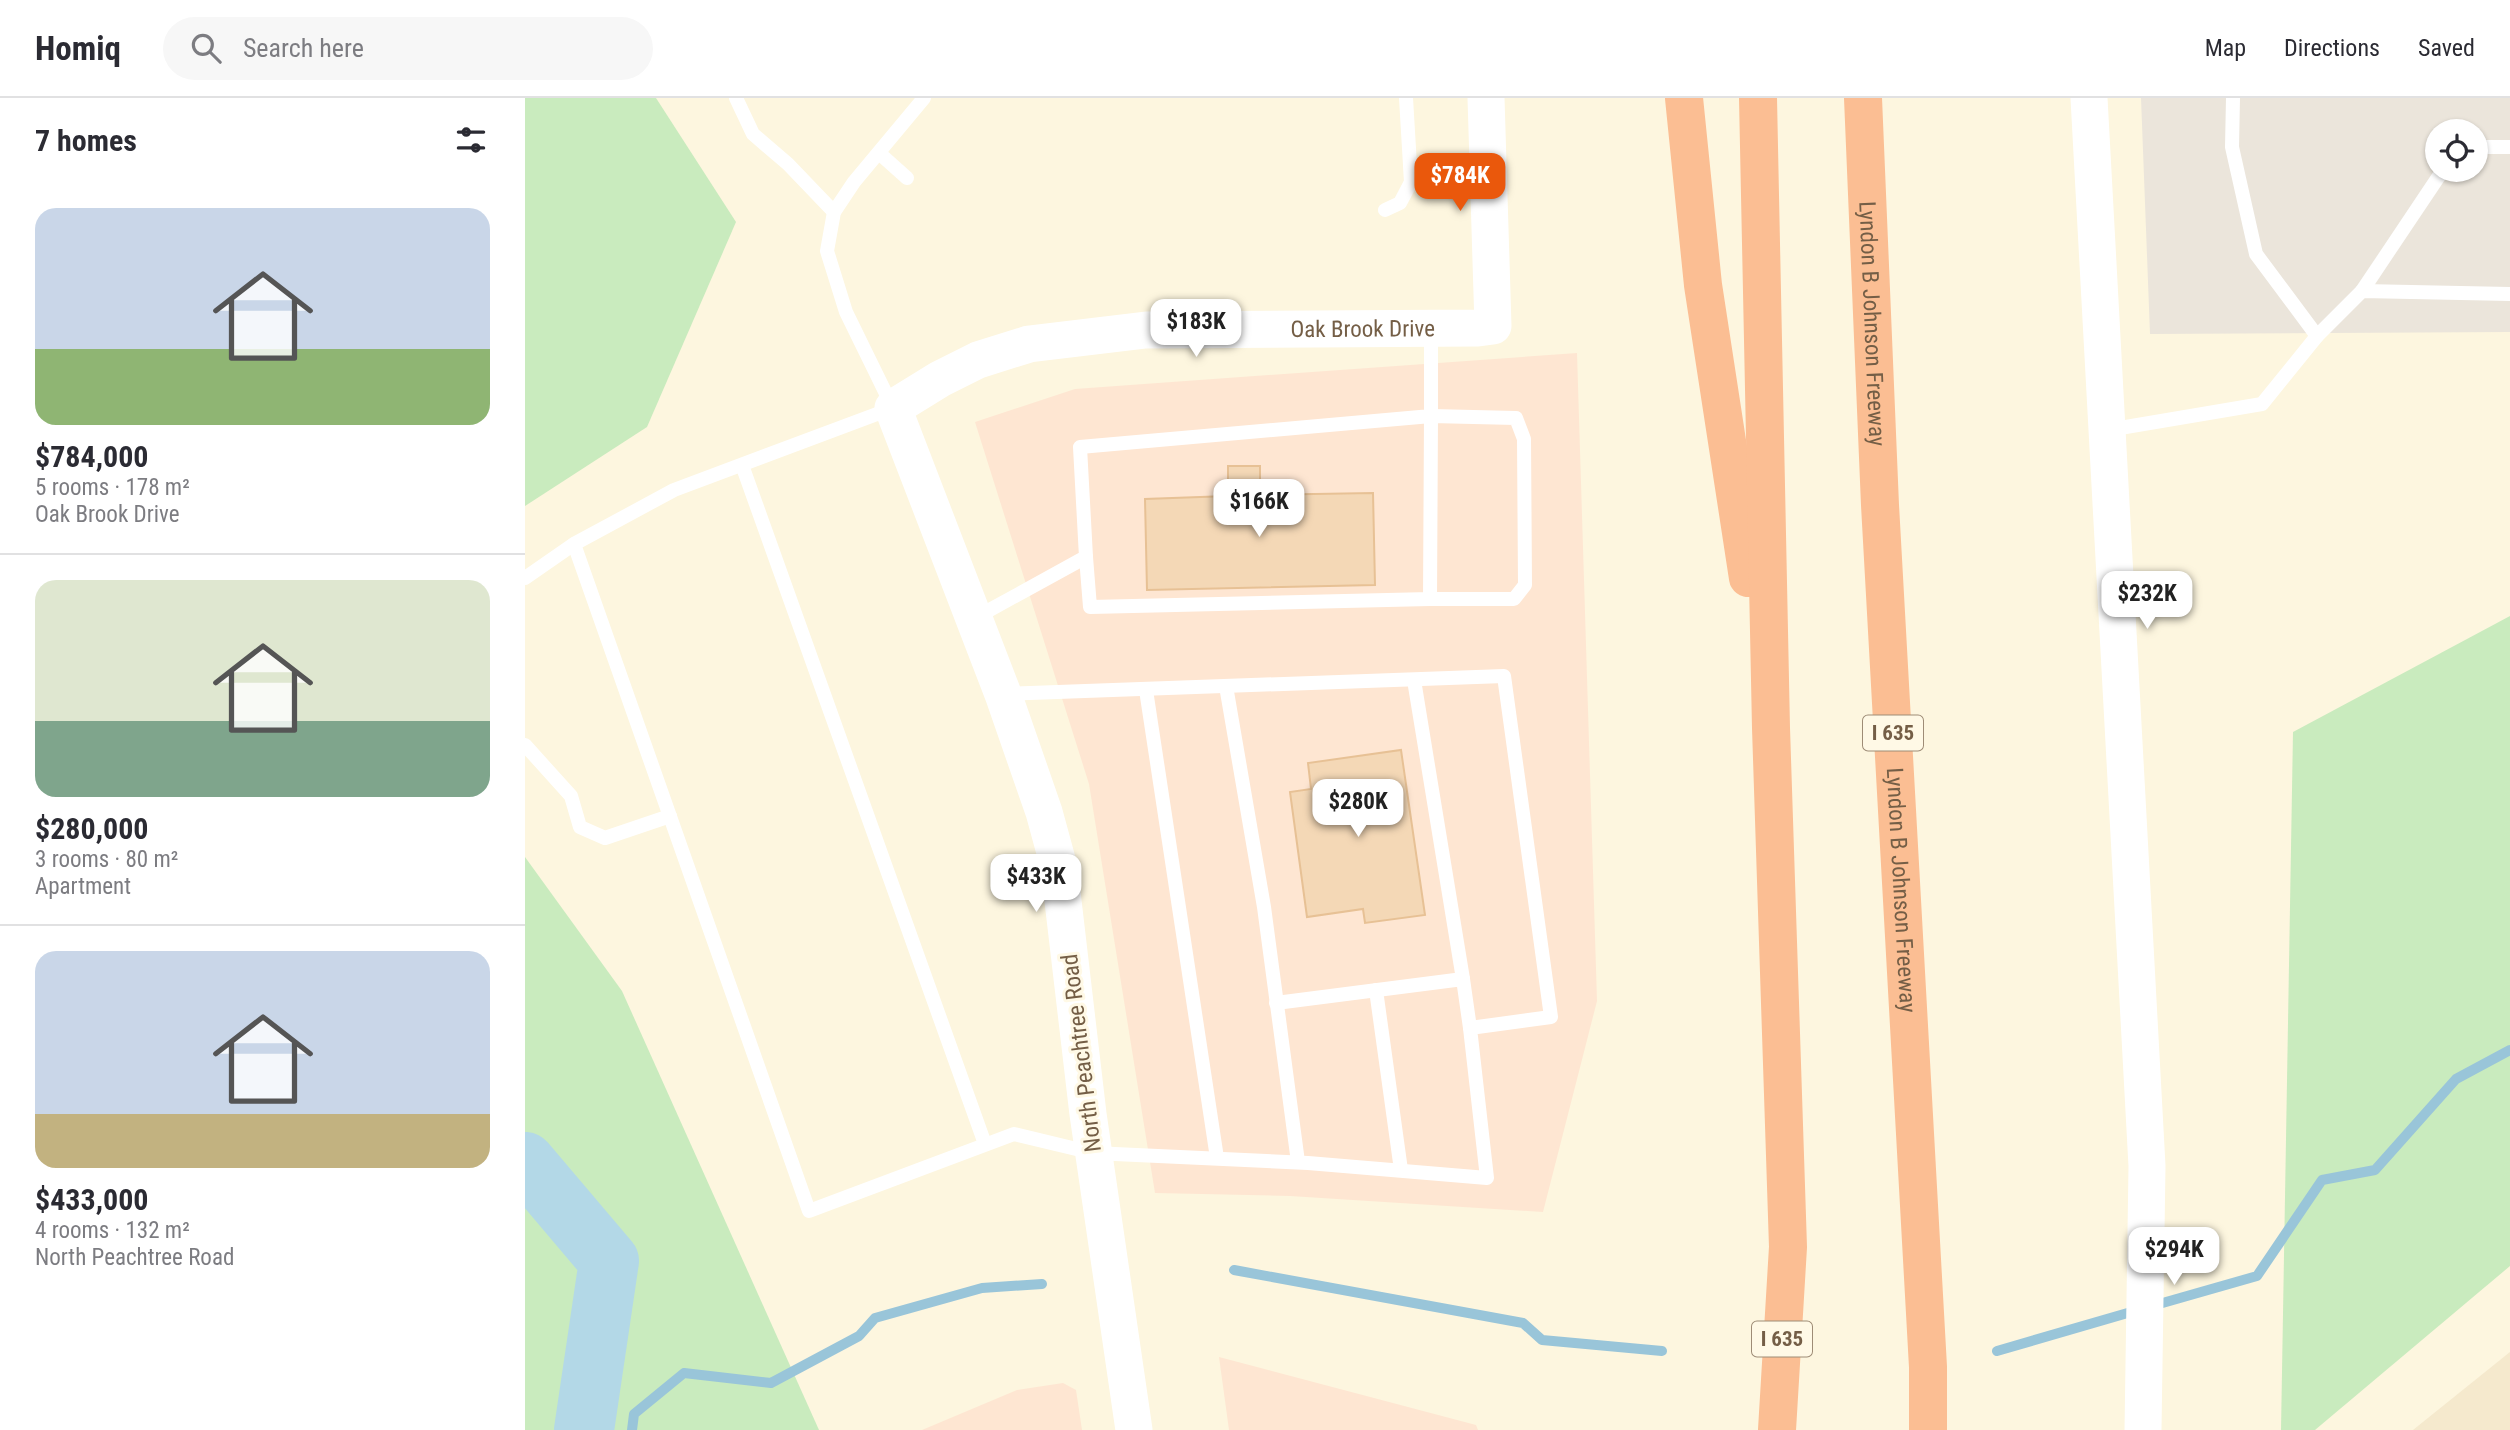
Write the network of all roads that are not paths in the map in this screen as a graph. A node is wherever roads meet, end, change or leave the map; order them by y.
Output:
1 (736, 98) edge
2 (924, 98) edge
3 (1406, 98) edge
4 (1486, 98) edge
5 (1684, 98) edge
6 (1758, 98) edge
7 (1863, 98) edge
8 (2089, 98) edge
9 (2233, 98) edge
10 (2488, 147) edge
11 (2510, 147) edge
12 (879, 153) junction
13 (907, 178) dead end
14 (2435, 182) edge
15 (1385, 211) dead end
16 (834, 212) junction
17 (2362, 290) junction
18 (2510, 294) edge
19 (1431, 328) junction
20 (2317, 336) junction
21 (893, 408) junction
22 (1431, 416) junction
23 (2107, 430) junction
24 (742, 465) junction
25 (574, 544) junction
26 (1086, 557) junction
27 (525, 578) edge
28 (1430, 599) junction
29 (974, 618) junction
30 (1414, 680) junction
31 (1226, 686) junction
32 (1146, 690) junction
33 (1003, 694) junction
34 (1771, 728) junction
35 (525, 745) edge
36 (670, 816) junction
37 (1463, 979) junction
38 (1376, 990) junction
39 (1276, 1003) junction
40 (1469, 1028) junction
41 (985, 1144) junction
42 (1093, 1153) junction
43 (1217, 1158) junction
44 (1299, 1162) junction
45 (1401, 1170) junction
46 (1788, 1247) junction
47 (1927, 1367) junction
48 (2143, 1419) edge
49 (1134, 1430) edge
50 (1759, 1430) edge
51 (1777, 1430) edge
52 (1928, 1430) edge
53 (1945, 1430) edge

1 - 16 lane
2 - 12 lane
3 - 15 lane
4 - 19 street, Oak Brook Drive
5 - 34 highway
6 - 34 highway, I 635
7 - 47 highway, Lyndon B Johnson Freeway / I 635
8 - 23 street
9 - 20 lane
10 - 11 lane
12 - 13 lane
12 - 16 lane
14 - 17 lane
16 - 21 lane
17 - 18 lane
17 - 20 lane
19 - 21 street, Oak Brook Drive
19 - 22 lane
20 - 23 lane
21 - 24 lane
21 - 29 street, North Peachtree Road
22 - 26 lane
22 - 28 lane
22 - 28 lane
23 - 48 street
24 - 25 lane
24 - 41 lane
25 - 27 lane
25 - 36 lane
26 - 28 lane
26 - 29 lane
29 - 33 street, North Peachtree Road
30 - 31 lane
30 - 37 lane
30 - 40 lane
31 - 32 lane
31 - 39 lane
32 - 33 lane
32 - 43 lane
33 - 42 street, North Peachtree Road
34 - 46 highway, I 635
35 - 36 lane
36 - 41 lane
37 - 38 lane
37 - 40 lane
38 - 39 lane
38 - 45 lane
39 - 44 lane
40 - 45 lane
41 - 42 lane
42 - 43 lane
42 - 49 street, North Peachtree Road
43 - 44 lane
44 - 45 lane
46 - 50 highway
46 - 51 highway, I 635
47 - 52 highway, Lyndon B Johnson Freeway / I 635
47 - 53 highway

